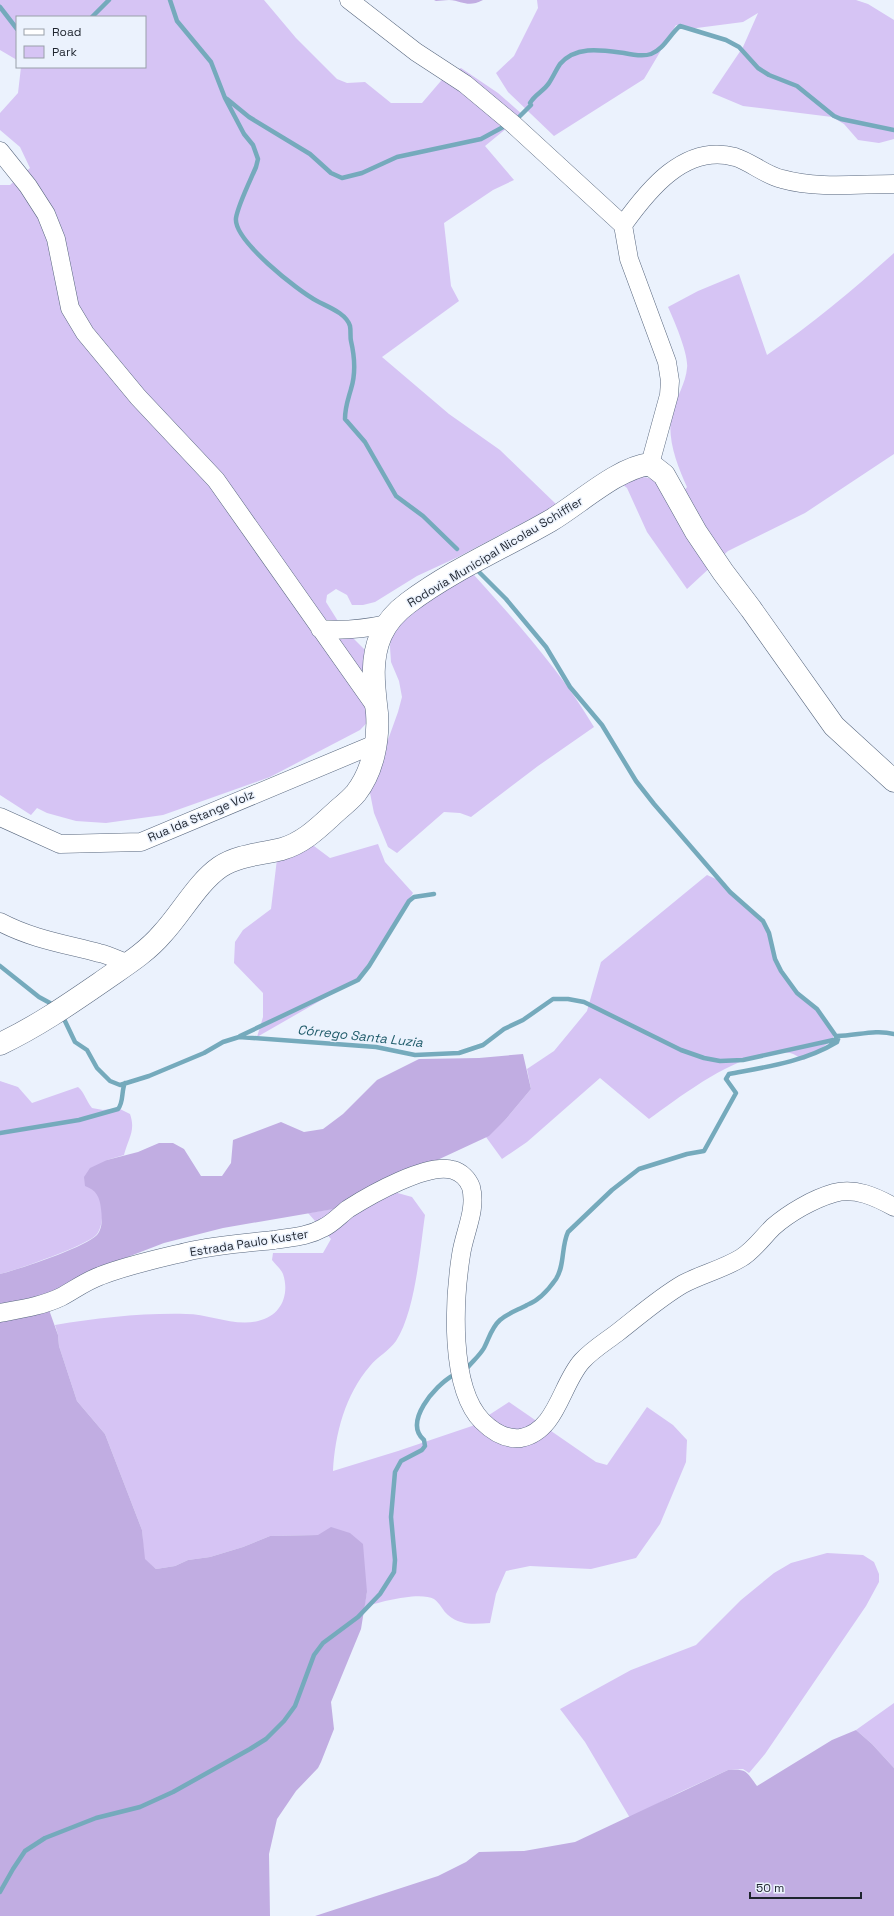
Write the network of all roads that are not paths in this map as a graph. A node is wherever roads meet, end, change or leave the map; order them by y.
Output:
1 (349, 0) edge
2 (0, 151) edge
3 (894, 184) edge
4 (623, 225) junction
5 (650, 464) junction
6 (387, 624) junction
7 (320, 629) junction
8 (376, 707) junction
9 (375, 744) junction
10 (894, 781) edge
11 (0, 817) edge
12 (0, 922) edge
13 (128, 964) junction
14 (0, 1044) edge
15 (894, 1207) edge
16 (0, 1314) edge

1 - 4 street
2 - 7 street
3 - 4 street
4 - 5 street
5 - 6 street, Rodovia Municipal Nicolau Schiffler
5 - 10 street
6 - 7 street
6 - 8 street, Rodovia Municipal Nicolau Schiffler
7 - 8 street
8 - 9 street, Rodovia Municipal Nicolau Schiffler
9 - 11 street, Rua Ida Stange Volz
9 - 13 street, Rodovia Municipal Nicolau Schiffler
12 - 13 street
13 - 14 street, Rodovia Municipal Nicolau Schiffler
15 - 16 street, Estrada Paulo Kuster

